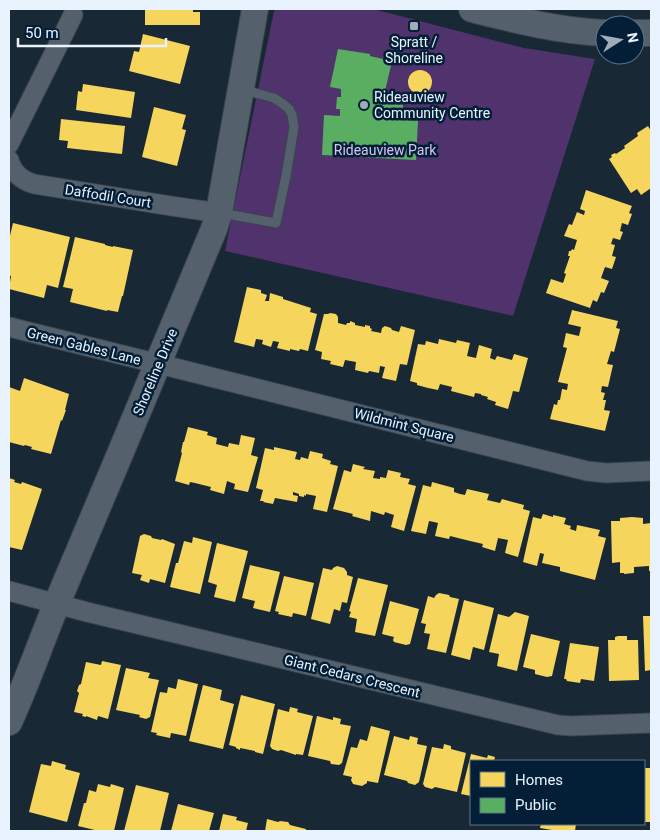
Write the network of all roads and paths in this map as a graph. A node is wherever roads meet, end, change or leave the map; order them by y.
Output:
1 (255, 9) edge
2 (472, 9) edge
3 (73, 14) dead end
4 (595, 33) edge
5 (241, 89) junction
6 (9, 144) edge
7 (9, 160) edge
8 (219, 212) junction
9 (9, 327) edge
10 (158, 364) junction
11 (651, 471) edge
12 (9, 592) edge
13 (56, 604) junction
14 (9, 722) edge
15 (651, 724) edge

1 - 5 street, Shoreline Drive
2 - 4 street
3 - 6 street
5 - 8 street, Shoreline Drive
5 - 8 lane
7 - 8 street, Daffodil Court
8 - 10 street, Shoreline Drive
9 - 10 street, Green Gables Lane
10 - 11 street, Wildmint Square
10 - 13 street, Shoreline Drive
12 - 13 street, Giant Cedars Crescent
13 - 14 street, Shoreline Drive
13 - 15 street, Giant Cedars Crescent

